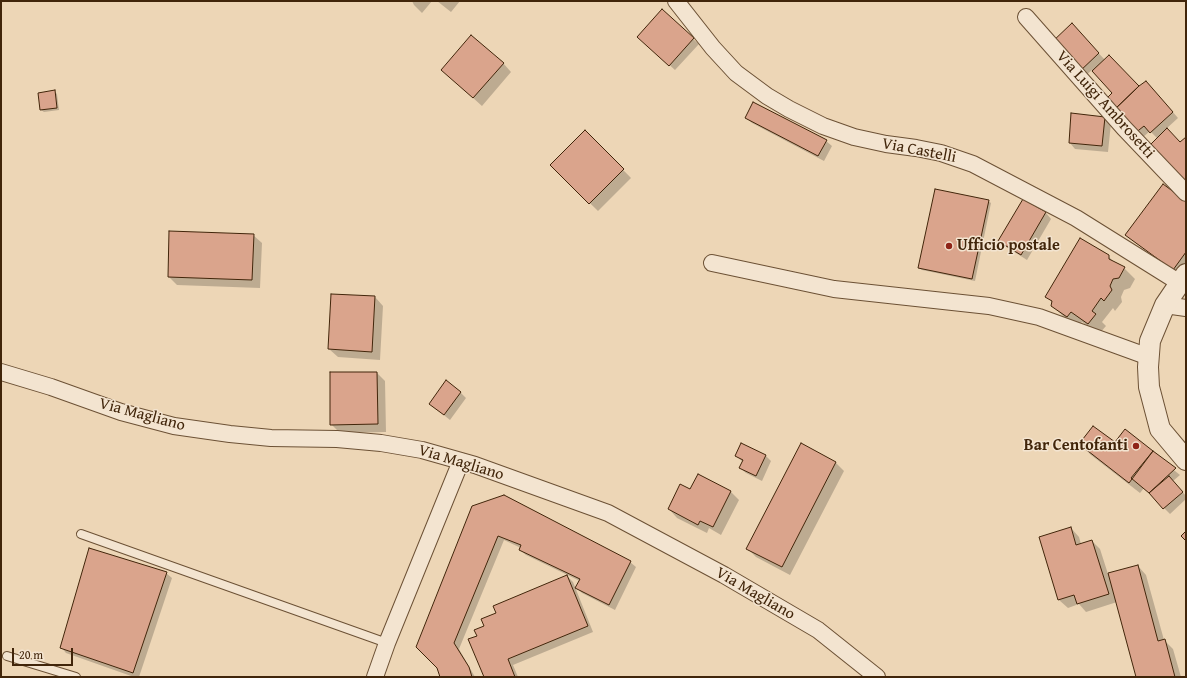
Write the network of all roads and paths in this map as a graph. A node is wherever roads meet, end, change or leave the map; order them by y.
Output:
1 (676, 1) edge
2 (1026, 17) dead end
3 (1186, 192) edge
4 (712, 263) dead end
5 (1183, 279) edge
6 (1165, 306) junction
7 (1186, 308) edge
8 (1148, 356) junction
9 (1, 372) edge
10 (1186, 460) edge
11 (461, 461) junction
12 (81, 534) dead end
13 (387, 643) junction
14 (8, 656) dead end
15 (76, 677) edge
16 (375, 677) edge
17 (877, 677) edge

1 - 5 street, Via Castelli
2 - 3 street, Via Luigi Ambrosetti
4 - 8 street
5 - 6 street
6 - 7 street
6 - 8 street
8 - 10 street
9 - 11 street, Via Magliano
11 - 13 street
11 - 17 street, Via Magliano
12 - 13 lane
13 - 16 street
14 - 15 lane

